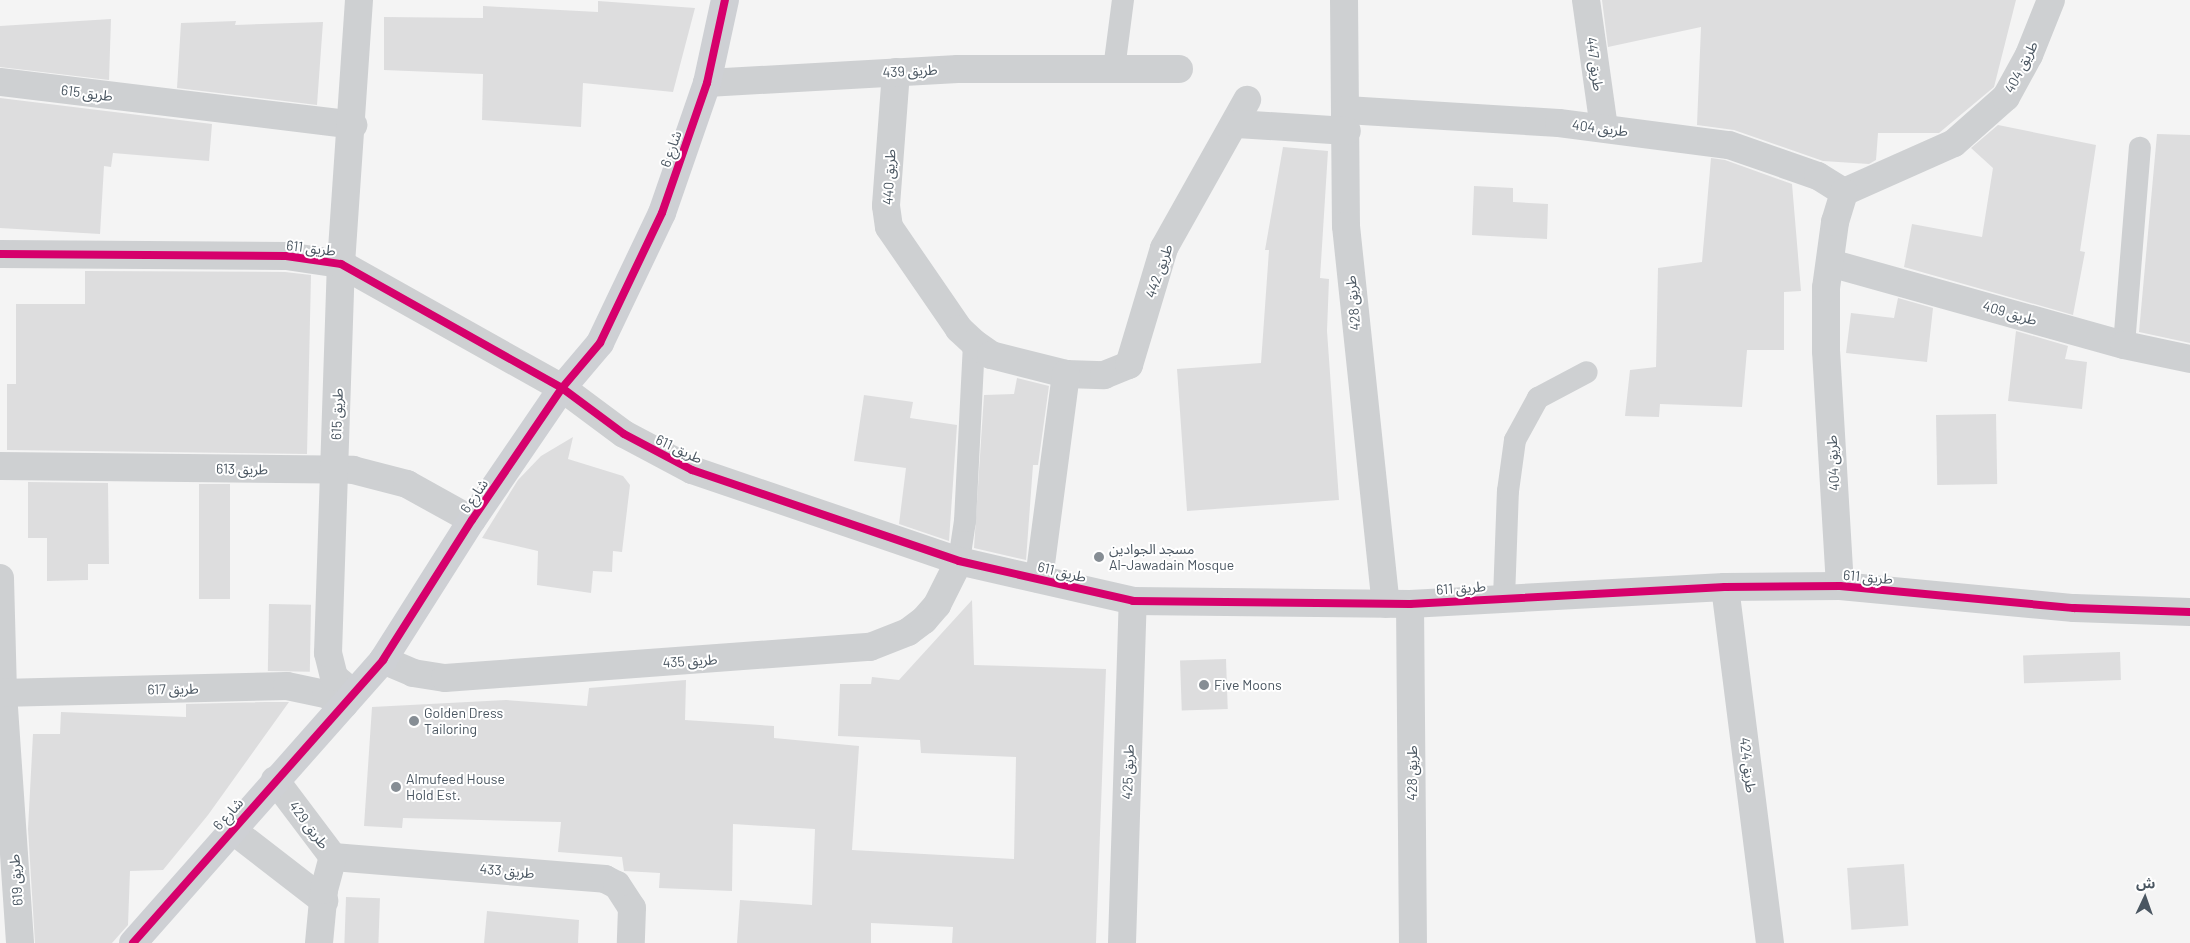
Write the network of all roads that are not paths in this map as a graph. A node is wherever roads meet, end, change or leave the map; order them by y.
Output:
1 (359, 0) edge
2 (725, 0) edge
3 (1122, 0) edge
4 (1344, 0) edge
5 (1586, 0) edge
6 (2051, 0) edge
7 (1114, 69) junction
8 (1179, 69) dead end
9 (896, 72) junction
10 (0, 82) edge
11 (707, 83) junction
12 (1242, 112) joint
13 (1346, 120) junction
14 (353, 126) junction
15 (1604, 128) junction
16 (2140, 148) dead end
17 (1844, 192) junction
18 (0, 254) edge
19 (1830, 263) junction
20 (341, 264) junction
21 (974, 343) junction
22 (2124, 345) junction
23 (2190, 359) edge
24 (1587, 372) dead end
25 (1066, 374) junction
26 (562, 388) junction
27 (0, 466) edge
28 (335, 470) junction
29 (472, 520) junction
30 (959, 561) junction
31 (0, 578) edge
32 (1039, 579) junction
33 (1840, 586) junction
34 (1725, 588) junction
35 (1504, 598) junction
36 (1133, 601) junction
37 (1398, 604) junction
38 (2190, 612) edge
39 (383, 660) junction
40 (1, 693) edge
41 (348, 698) junction
42 (275, 780) junction
43 (231, 829) junction
44 (333, 857) junction
45 (324, 901) junction
46 (20, 943) edge
47 (133, 943) edge
48 (319, 943) edge
49 (631, 943) edge
50 (1122, 943) edge
51 (1413, 943) edge
52 (1770, 943) edge

1 - 14 street, طريق 615
2 - 11 street, شارع 6
3 - 7 lane
4 - 13 street, طريق 428
5 - 15 street, طريق 447
6 - 17 street, طريق 404
7 - 8 street, طريق 439
7 - 9 street, طريق 439
9 - 11 street, طريق 439
9 - 21 street, طريق 440
10 - 14 street, طريق 615
11 - 26 street, شارع 6
12 - 13 street, طريق 404
12 - 25 street, طريق 442
13 - 15 street, طريق 404
13 - 37 street, طريق 428
14 - 20 street, طريق 615
15 - 17 street, طريق 404
16 - 22 lane
17 - 19 street, طريق 404
18 - 20 street, طريق 611
19 - 22 street, طريق 409
19 - 33 street, طريق 404
20 - 26 street, طريق 611
20 - 28 street, طريق 615
21 - 25 street, طريق 442
21 - 30 lane
22 - 23 street, طريق 409
24 - 35 lane
25 - 32 street
26 - 29 street, شارع 6
26 - 30 street, طريق 611
27 - 28 street, طريق 613
28 - 29 street, طريق 613
28 - 41 street, طريق 615
29 - 39 street, شارع 6
30 - 32 street, طريق 611
30 - 39 street, طريق 435
31 - 40 street, طريق 619
32 - 36 street, طريق 611
33 - 34 street, طريق 611
33 - 38 street, طريق 611
34 - 35 street, طريق 611
34 - 52 street, طريق 424
35 - 37 street, طريق 611
36 - 37 street, طريق 611
36 - 50 street, طريق 425
37 - 51 street, طريق 428
39 - 41 street, شارع 6
40 - 41 street, طريق 617
40 - 46 street, طريق 619
41 - 42 street, شارع 6
42 - 43 street, شارع 6
42 - 44 street, طريق 429
43 - 45 street
43 - 47 street, شارع 6
44 - 45 street, طريق 429
44 - 49 street, طريق 433
45 - 48 street, طريق 429

